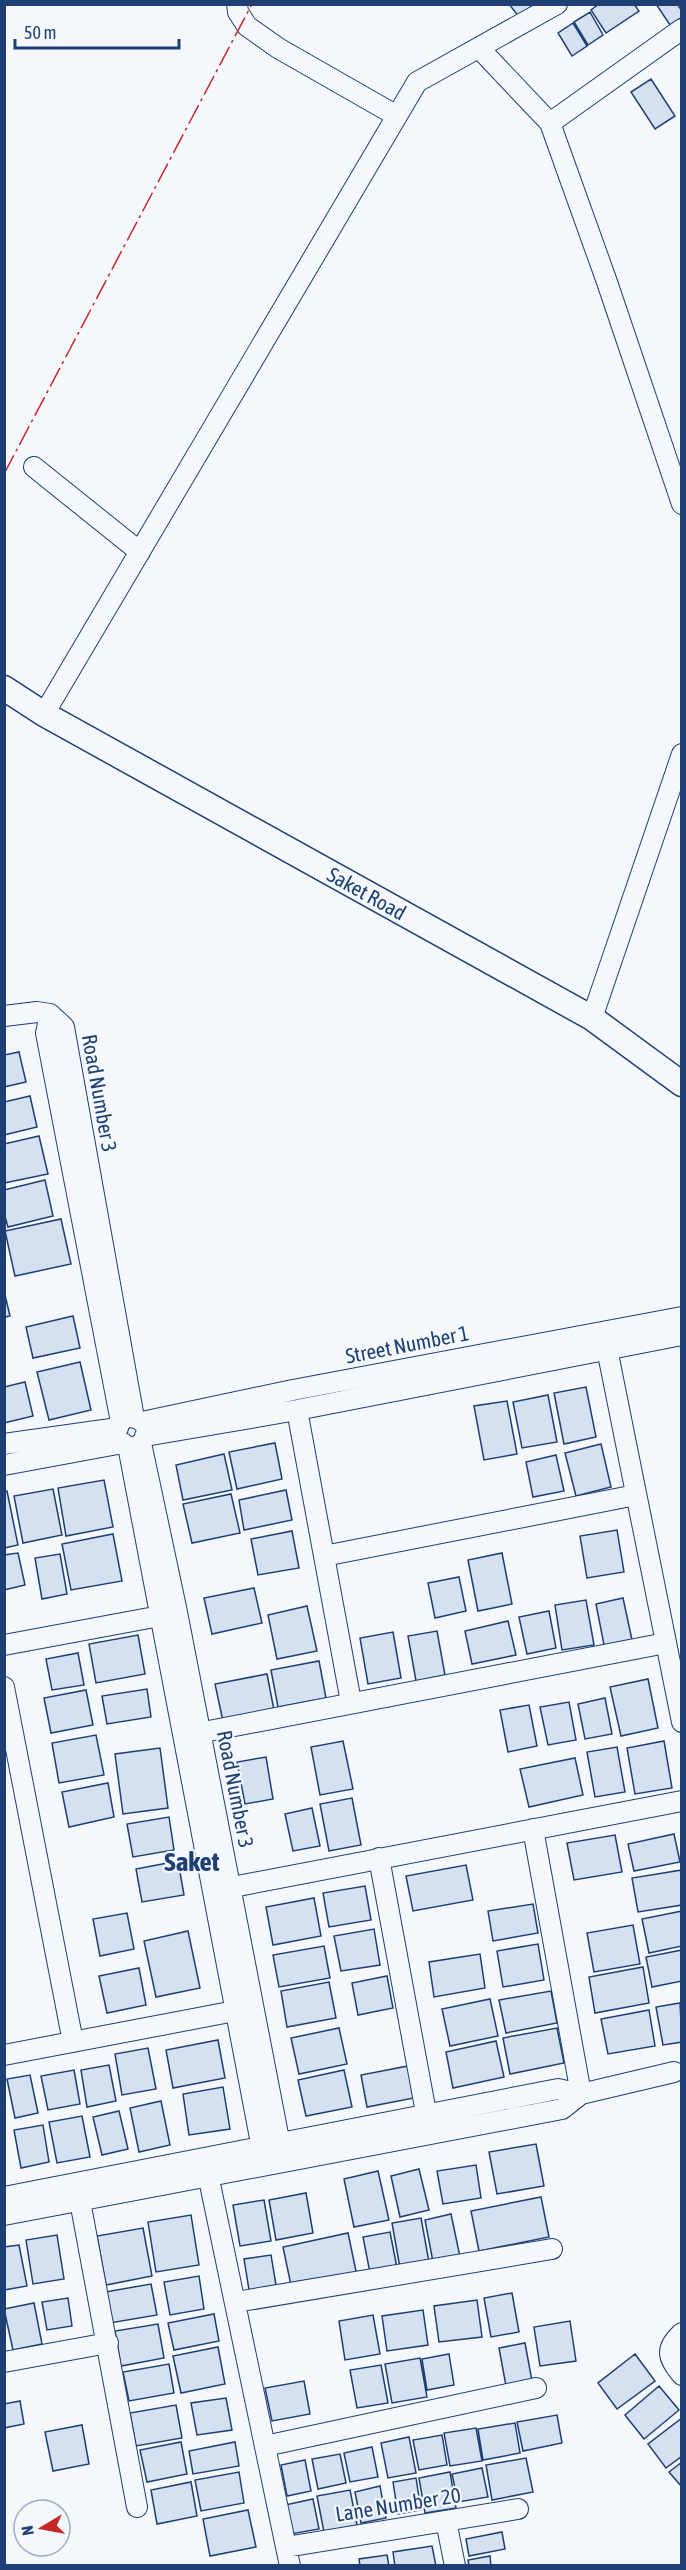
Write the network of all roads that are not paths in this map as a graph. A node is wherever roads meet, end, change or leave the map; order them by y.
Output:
1 (237, 4) edge
2 (550, 6) edge
3 (681, 29) edge
4 (479, 48) junction
5 (397, 116) junction
6 (550, 123) junction
7 (34, 467) dead end
8 (681, 504) edge
9 (140, 552) junction
10 (4, 688) edge
11 (44, 714) junction
12 (681, 754) edge
13 (4, 1017) edge
14 (592, 1018) junction
15 (681, 1084) edge
16 (681, 1317) edge
17 (681, 1335) edge
18 (606, 1341) junction
19 (297, 1410) junction
20 (132, 1432) junction
21 (4, 1444) edge
22 (4, 1466) edge
23 (636, 1495) junction
24 (324, 1556) junction
25 (159, 1616) junction
26 (666, 1643) junction
27 (4, 1645) edge
28 (4, 1687) edge
29 (351, 1702) junction
30 (681, 1722) edge
31 (191, 1734) junction
32 (681, 1801) edge
33 (533, 1829) junction
34 (379, 1858) junction
35 (221, 1890) junction
36 (235, 2011) junction
37 (73, 2042) junction
38 (4, 2055) edge
39 (674, 2072) dead end
40 (581, 2094) junction
41 (428, 2125) junction
42 (273, 2155) junction
43 (206, 2168) junction
44 (4, 2198) edge
45 (80, 2201) junction
46 (4, 2216) edge
47 (552, 2249) dead end
48 (236, 2302) junction
49 (681, 2333) edge
50 (108, 2343) junction
51 (4, 2362) edge
52 (681, 2375) edge
53 (536, 2388) dead end
54 (265, 2446) junction
55 (137, 2507) dead end
56 (518, 2509) dead end
57 (446, 2521) junction
58 (288, 2556) edge
59 (455, 2565) edge

1 - 5 street
2 - 4 street
3 - 6 street
4 - 5 street
4 - 6 street
5 - 9 street
6 - 8 street
7 - 9 street
9 - 11 street
10 - 11 street, Saket Road
11 - 14 street, Saket Road
12 - 14 street
13 - 20 street, Road Number 3
14 - 15 street, Saket Road
16 - 18 street, Street Number 1
17 - 18 street, Street Number 1
18 - 19 street, Street Number 1
18 - 20 street, Street Number 1
18 - 23 street
19 - 20 street, Street Number 1
19 - 24 street
20 - 21 street, Street Number 1
20 - 22 street, Street Number 1
20 - 25 street, Road Number 3
20 - 31 street, Road Number 3
23 - 24 street
23 - 26 street
24 - 29 street
25 - 27 street
25 - 31 street, Road Number 3
26 - 29 street
26 - 30 street
28 - 37 street
29 - 31 street
31 - 35 street, Road Number 3
32 - 33 street
33 - 34 street
33 - 40 street
34 - 35 street
34 - 41 street
35 - 36 street, Road Number 3
35 - 42 street, Road Number 3
36 - 37 street
36 - 42 street, Road Number 3
37 - 38 street
39 - 40 street
40 - 41 street
41 - 42 street
42 - 43 street
43 - 44 street
43 - 45 street
43 - 48 street
45 - 46 street
45 - 50 street
47 - 48 street
48 - 54 street
49 - 52 street
50 - 51 street
50 - 55 street
53 - 54 street
54 - 58 street
56 - 57 street, Lane Number 20
57 - 58 street, Lane Number 20
57 - 59 street

